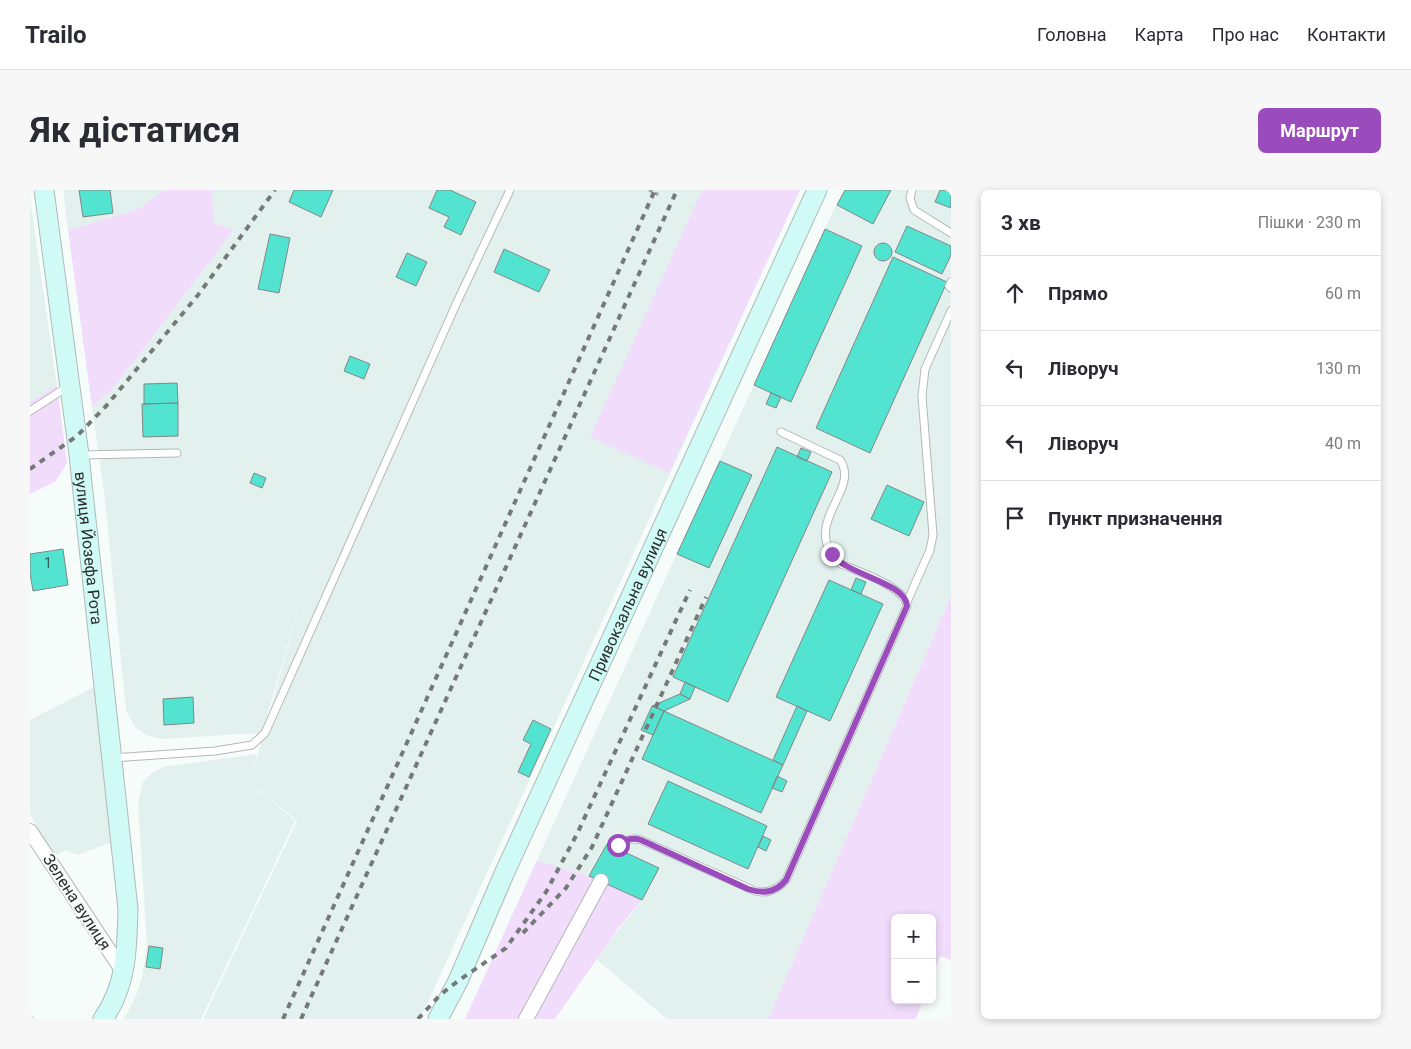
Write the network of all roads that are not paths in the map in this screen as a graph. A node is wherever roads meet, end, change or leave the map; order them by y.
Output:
1 (44, 190) edge
2 (510, 190) edge
3 (817, 190) edge
4 (912, 190) edge
5 (951, 233) edge
6 (951, 282) edge
7 (951, 288) edge
8 (951, 311) edge
9 (70, 385) junction
10 (30, 411) edge
11 (781, 432) dead end
12 (177, 453) dead end
13 (79, 455) junction
14 (907, 602) junction
15 (112, 758) junction
16 (30, 831) edge
17 (615, 848) dead end
18 (601, 881) dead end
19 (124, 973) junction
20 (103, 1019) edge
21 (438, 1019) edge
22 (526, 1019) edge

1 - 9 main road, вулиця Йозефа Рота
2 - 15 lane
3 - 21 main road, Привокзальна вулиця
4 - 5 lane
6 - 7 lane
8 - 14 lane
9 - 10 lane
9 - 13 main road, вулиця Йозефа Рота
11 - 14 lane
12 - 13 lane
13 - 15 main road, вулиця Йозефа Рота
14 - 17 lane
15 - 19 main road, вулиця Йозефа Рота
16 - 19 street, Зелена вулиця
18 - 22 street
19 - 20 main road, вулиця Йозефа Рота

